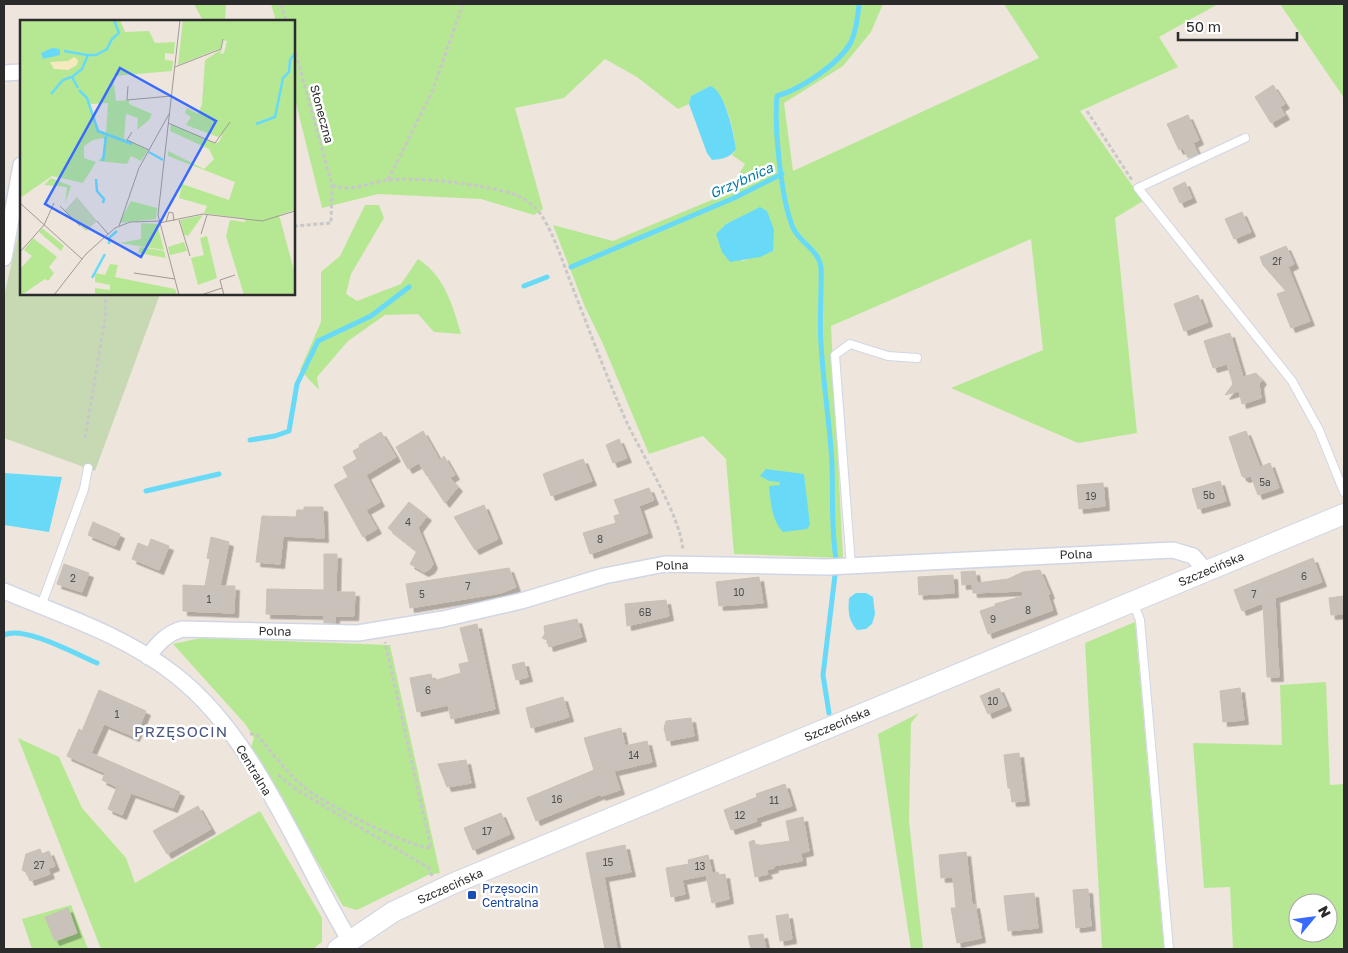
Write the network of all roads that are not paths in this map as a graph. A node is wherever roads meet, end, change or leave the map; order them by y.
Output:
1 (20, 72) edge
2 (4, 73) edge
3 (1245, 138) dead end
4 (20, 170) edge
5 (4, 258) edge
6 (917, 358) dead end
7 (88, 468) dead end
8 (1344, 492) edge
9 (1344, 514) edge
10 (851, 566) junction
11 (1206, 571) junction
12 (4, 591) edge
13 (1133, 602) junction
14 (41, 606) junction
15 (148, 657) junction
16 (344, 945) edge
17 (1169, 949) edge

1 - 2 street
3 - 8 lane
4 - 5 street
6 - 10 lane
7 - 14 lane
9 - 11 street, Szczecińska
10 - 11 street, Polna
10 - 15 street, Polna
11 - 13 street, Szczecińska
12 - 14 street, Centralna
13 - 16 street, Szczecińska
13 - 17 lane
14 - 15 street, Centralna
15 - 16 street, Centralna

